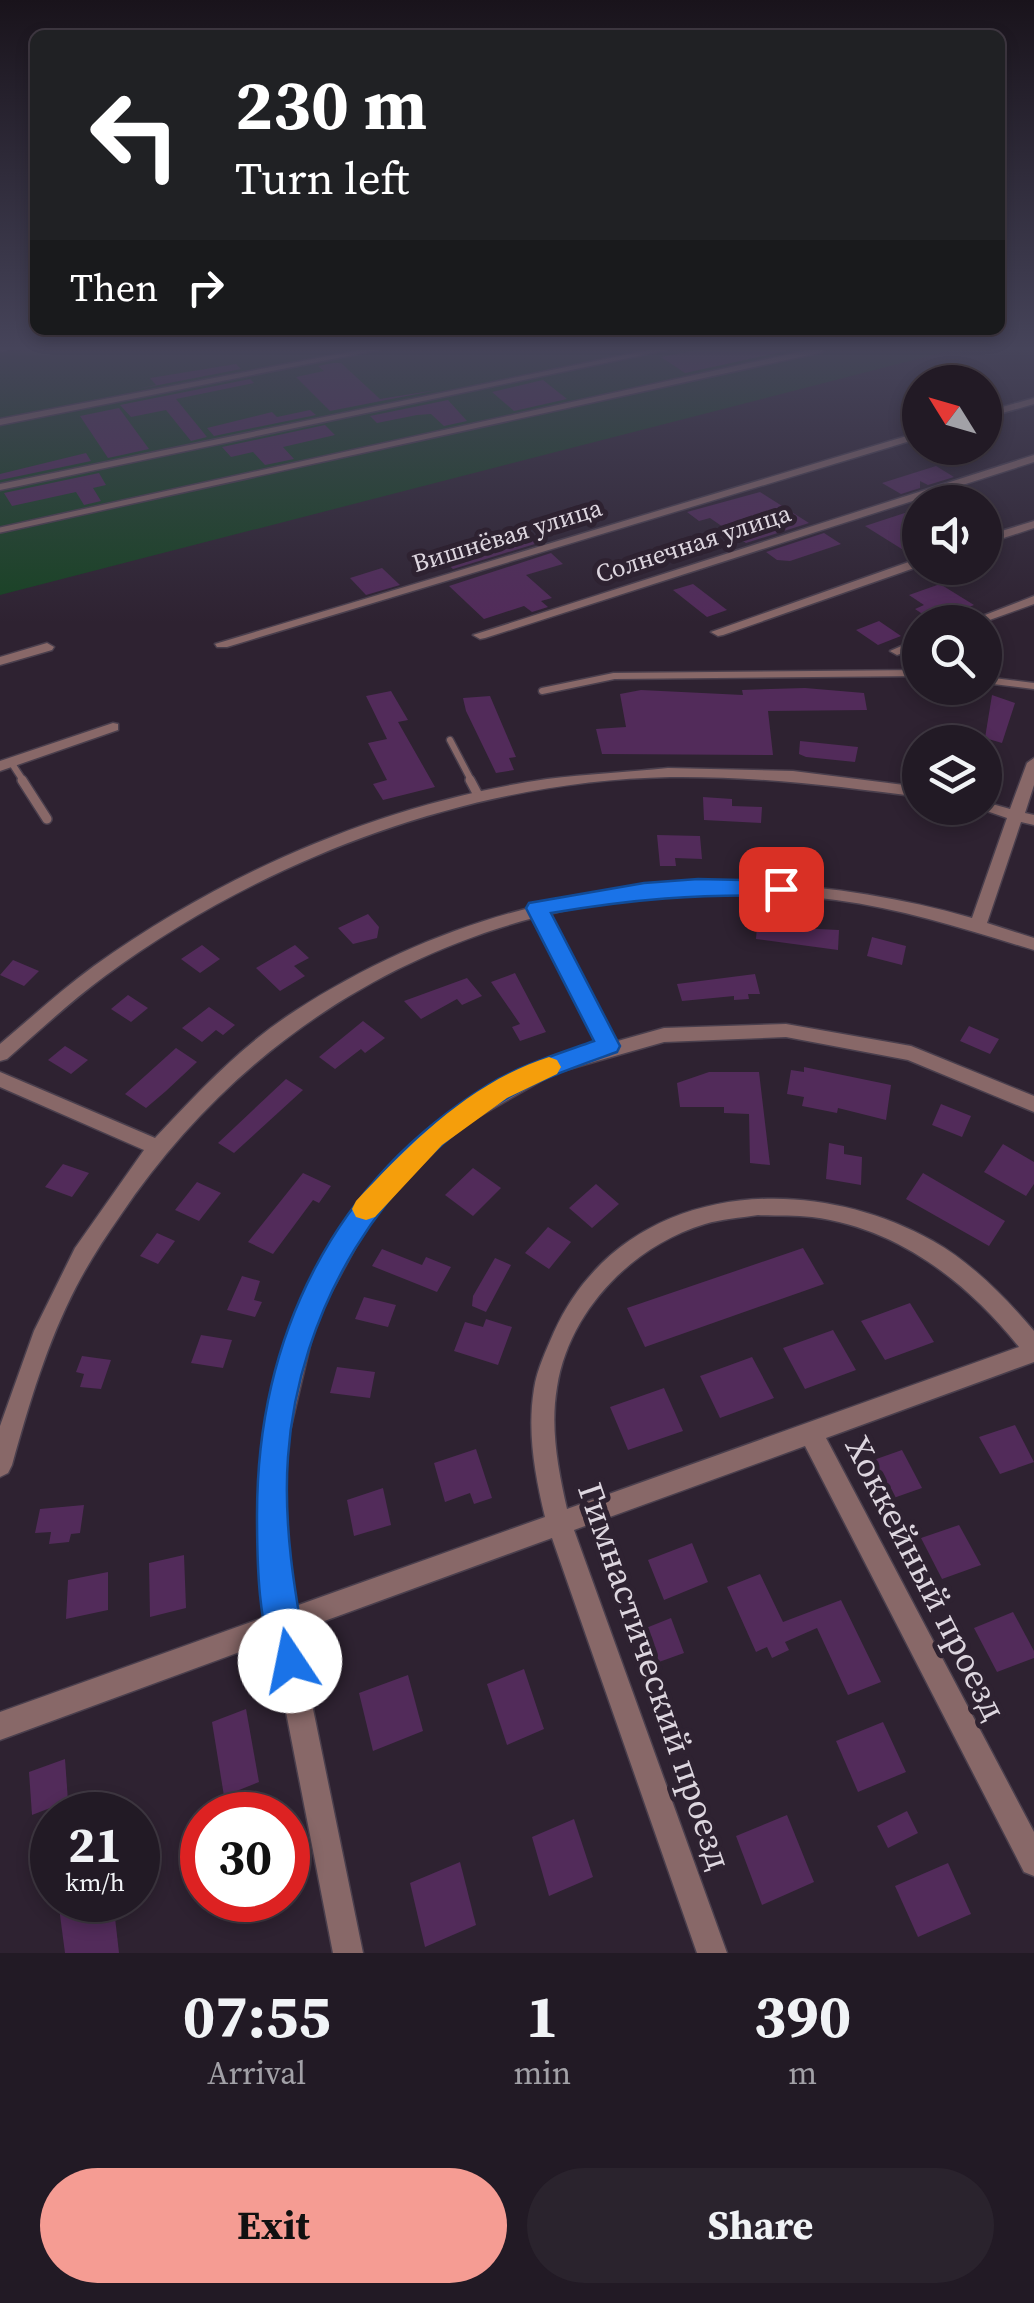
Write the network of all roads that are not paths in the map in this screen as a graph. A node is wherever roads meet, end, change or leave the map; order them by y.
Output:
1 (221, 441) edge
2 (405, 441) edge
3 (899, 441) edge
4 (1034, 458) edge
5 (0, 487) edge
6 (1034, 524) edge
7 (0, 530) edge
8 (1002, 534) edge
9 (902, 568) edge
10 (1034, 600) edge
11 (1002, 612) edge
12 (718, 632) dead end
13 (480, 635) dead end
14 (222, 644) dead end
15 (47, 646) dead end
16 (902, 649) edge
17 (898, 651) dead end
18 (0, 661) edge
19 (902, 672) edge
20 (1002, 682) edge
21 (1034, 686) edge
22 (542, 691) dead end
23 (113, 727) dead end
24 (450, 740) dead end
25 (1034, 763) edge
26 (5, 764) edge
27 (902, 789) edge
28 (478, 795) junction
29 (1002, 811) edge
30 (1015, 814) junction
31 (47, 819) dead end
32 (1034, 820) edge
33 (537, 908) junction
34 (978, 925) junction
35 (1034, 944) edge
36 (608, 1046) junction
37 (0, 1054) edge
38 (0, 1078) edge
39 (1034, 1104) edge
40 (156, 1147) junction
41 (1034, 1350) edge
42 (811, 1433) junction
43 (0, 1465) edge
44 (559, 1524) junction
45 (282, 1624) junction
46 (0, 1726) edge
47 (1034, 1862) edge
48 (348, 1953) edge
49 (712, 1953) edge

1 - 5 street
2 - 7 lane
3 - 14 street, Вишнёвая улица
4 - 13 street, Солнечная улица
6 - 8 street
9 - 12 street
10 - 11 street
15 - 18 street
16 - 17 street
19 - 22 lane
20 - 21 lane
23 - 26 street
24 - 28 lane
25 - 30 street
26 - 31 lane
27 - 28 street
28 - 37 street
29 - 30 street
30 - 32 street
30 - 34 street
33 - 34 street
33 - 36 lane
33 - 40 street
34 - 35 street
36 - 39 street
36 - 45 street
38 - 40 street
40 - 43 street
41 - 42 street
41 - 44 street, Гимнастический проезд
42 - 44 street
42 - 47 street, Хоккейный проезд
44 - 45 street
44 - 49 street, Гимнастический проезд
45 - 46 street
45 - 48 street

